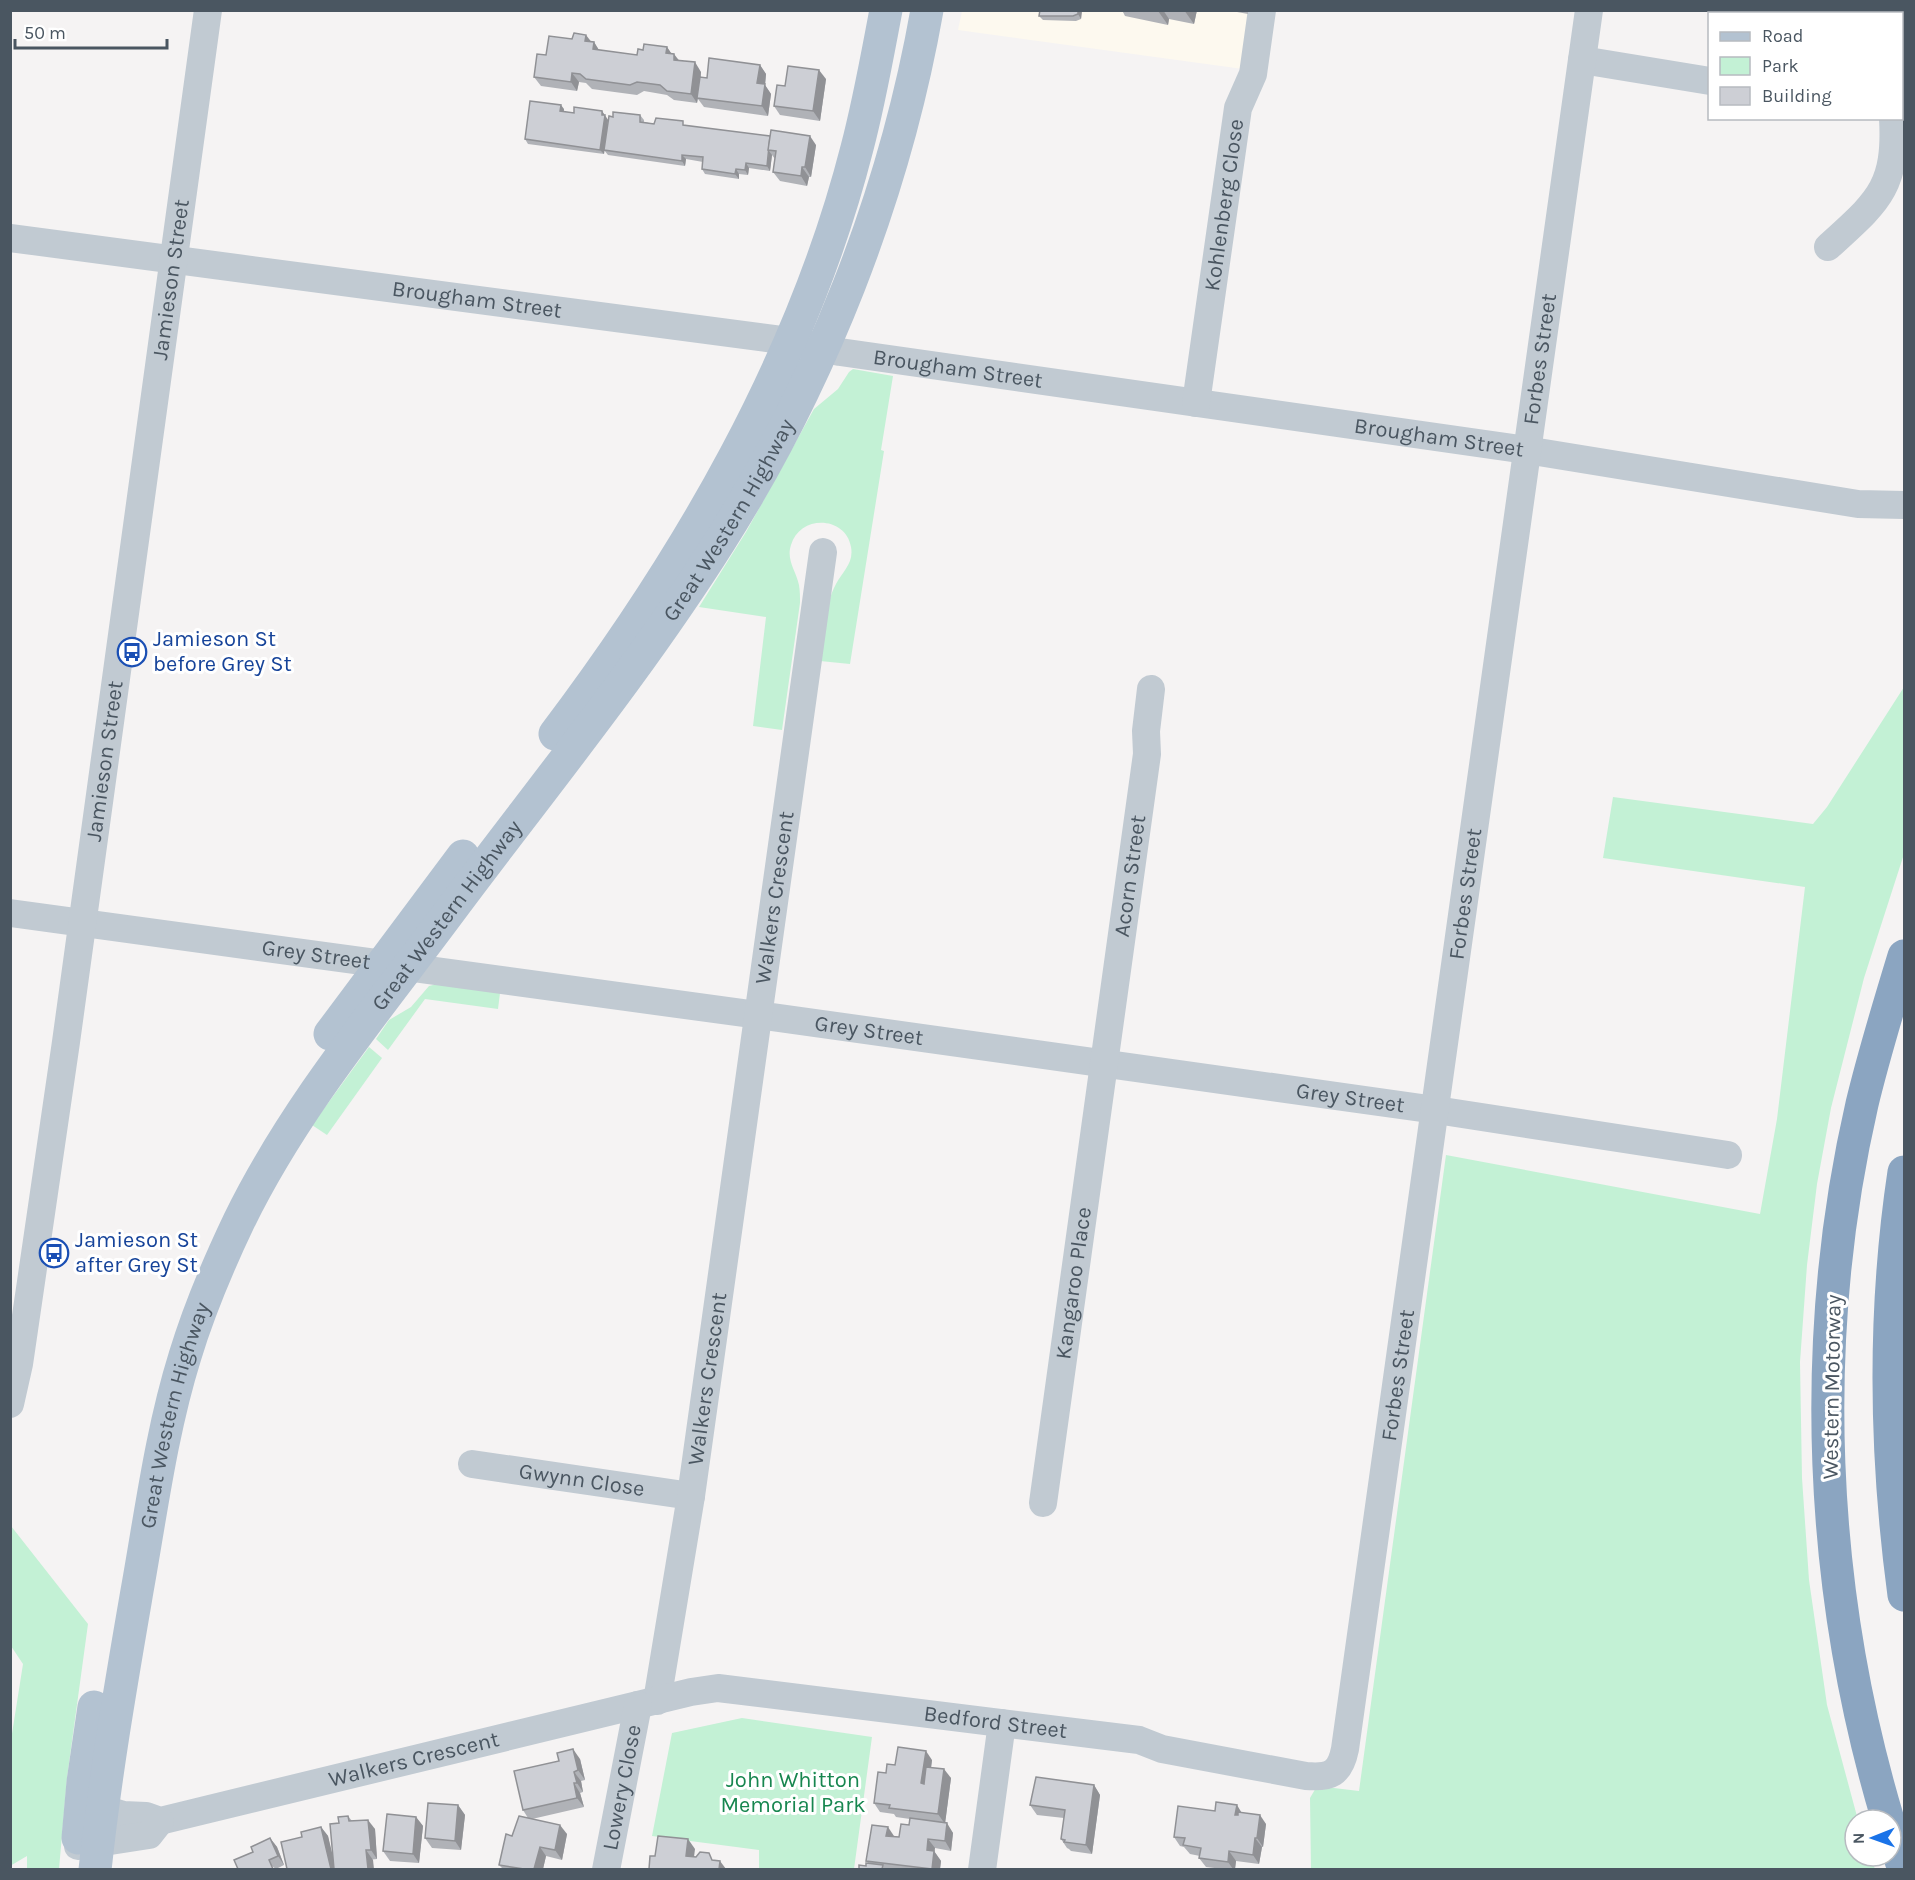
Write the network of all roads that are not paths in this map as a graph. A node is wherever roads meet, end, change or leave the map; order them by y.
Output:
1 (208, 10) edge
2 (886, 10) edge
3 (927, 10) edge
4 (1262, 10) edge
5 (1589, 10) edge
6 (1582, 60) junction
7 (1708, 81) edge
8 (1893, 120) edge
9 (10, 238) edge
10 (1828, 247) dead end
11 (173, 261) junction
12 (789, 341) junction
13 (822, 348) junction
14 (1196, 403) junction
15 (1526, 450) junction
16 (1905, 505) edge
17 (823, 552) dead end
18 (1151, 689) dead end
19 (10, 913) edge
20 (81, 923) junction
21 (1905, 956) edge
22 (396, 965) junction
23 (758, 1015) junction
24 (1105, 1064) junction
25 (1436, 1110) junction
26 (1728, 1155) dead end
27 (1905, 1172) edge
28 (10, 1404) edge
29 (472, 1464) dead end
30 (691, 1496) junction
31 (1043, 1503) dead end
32 (1905, 1594) edge
33 (647, 1703) junction
34 (1002, 1723) junction
35 (1332, 1774) joint
36 (1884, 1808) edge
37 (103, 1809) junction
38 (160, 1821) junction
39 (87, 1857) edge
40 (606, 1869) edge
41 (982, 1869) edge

1 - 11 street, Jamieson Street
2 - 12 main road, Great Western Highway
3 - 13 main road, Great Western Highway
4 - 14 street, Kohlenberg Close
5 - 6 street, Forbes Street
6 - 7 street
6 - 15 street, Forbes Street
8 - 10 street
9 - 11 street, Brougham Street
11 - 12 street, Brougham Street
11 - 20 street, Jamieson Street
12 - 13 street, Brougham Street
12 - 22 main road, Great Western Highway
13 - 14 street, Brougham Street
13 - 22 main road, Great Western Highway
14 - 15 street, Brougham Street
15 - 16 street, Brougham Street
15 - 25 street, Forbes Street
17 - 23 street, Walkers Crescent
18 - 24 street, Acorn Street
19 - 20 street, Grey Street
20 - 22 street, Grey Street
20 - 28 street, Jamieson Street
21 - 36 highway, Western Motorway
22 - 23 street, Grey Street
22 - 37 main road, Great Western Highway
22 - 39 main road, Great Western Highway
23 - 24 street, Grey Street
23 - 30 street, Walkers Crescent
24 - 25 street, Grey Street
24 - 31 street, Kangaroo Place
25 - 26 street, Grey Street
25 - 35 street, Forbes Street
27 - 32 highway
29 - 30 street, Gwynn Close
30 - 33 street, Walkers Crescent
33 - 34 street, Bedford Street
33 - 38 street, Walkers Crescent
33 - 40 street, Lowery Close
34 - 35 street, Bedford Street
34 - 41 street
37 - 38 street, Walkers Crescent
37 - 39 main road, Great Western Highway
38 - 39 street, Walkers Crescent

